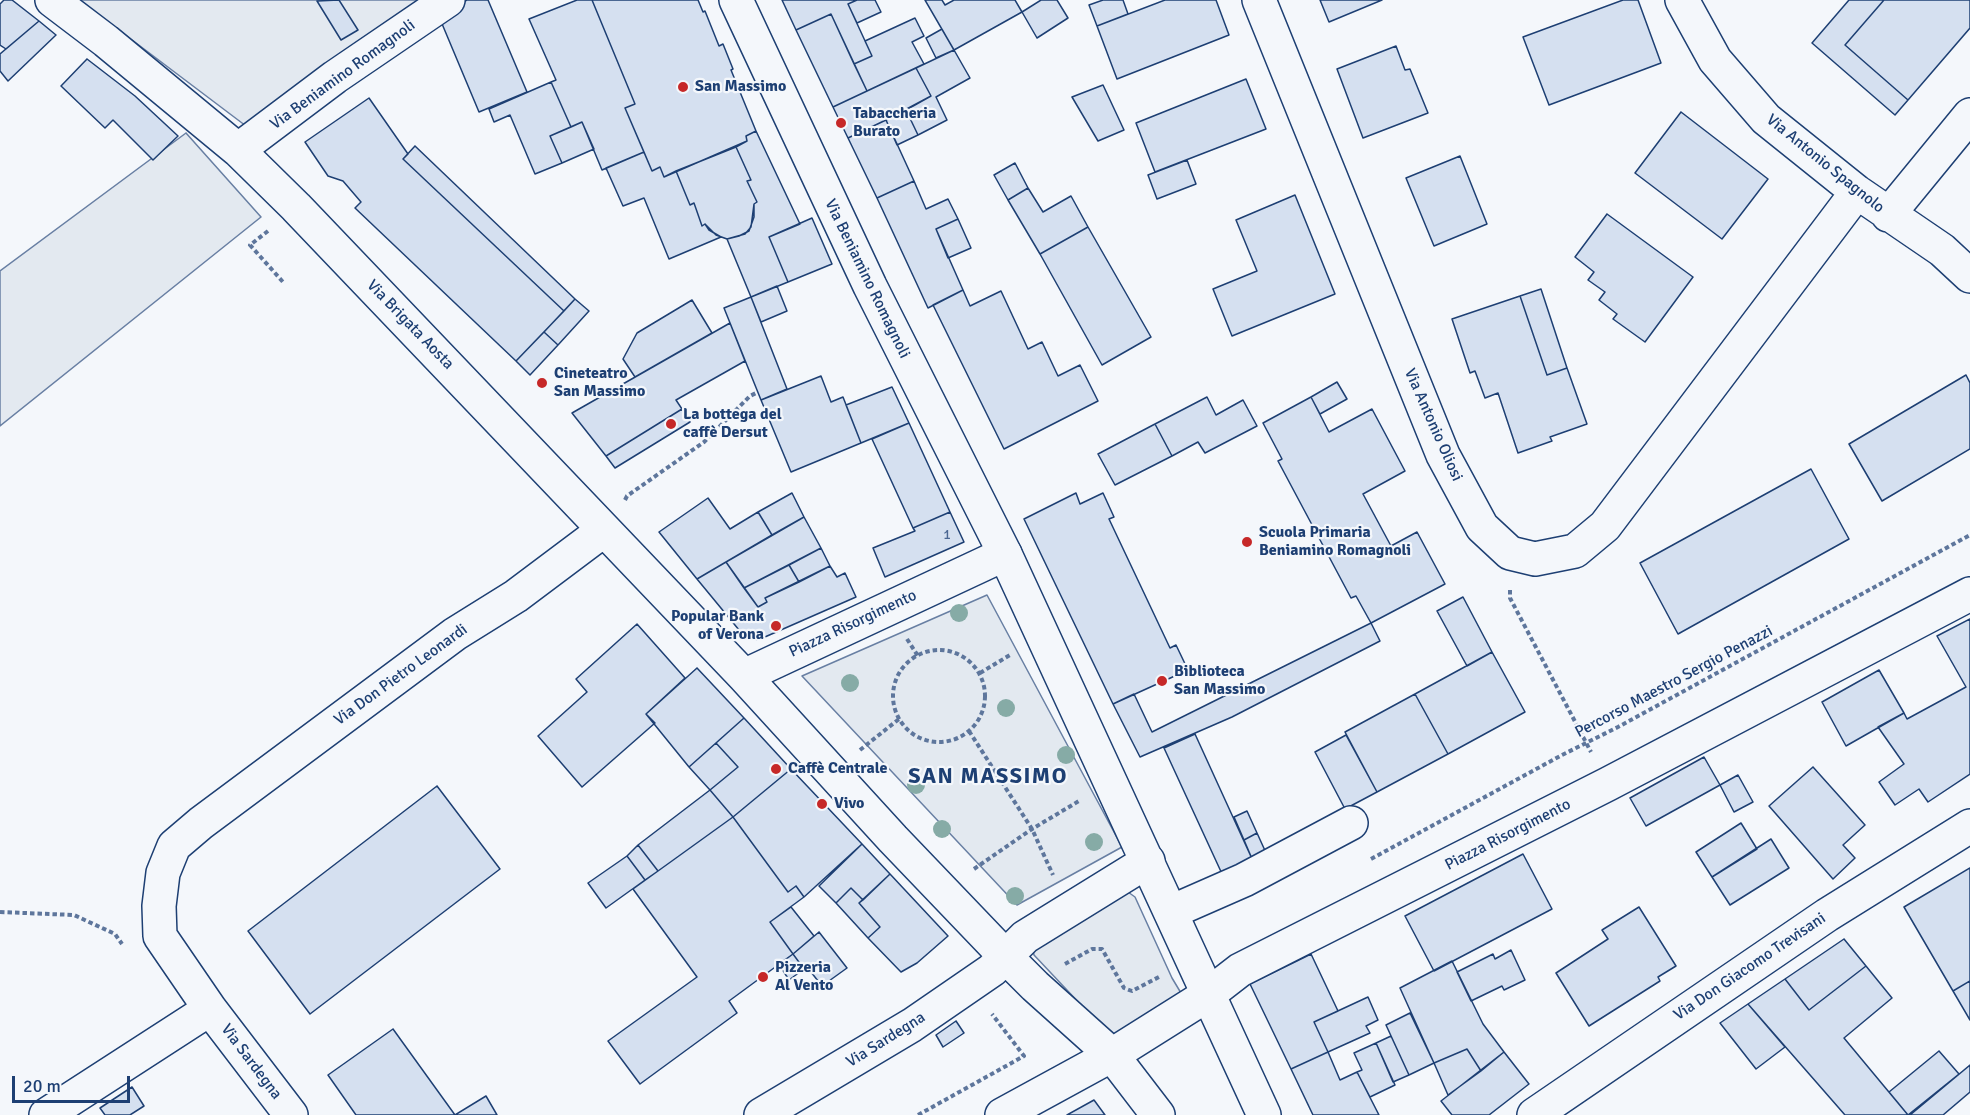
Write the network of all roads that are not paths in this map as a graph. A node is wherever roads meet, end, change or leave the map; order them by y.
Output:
1 (52, 0) edge
2 (448, 0) edge
3 (736, 0) edge
4 (1259, 0) edge
5 (1682, 0) edge
6 (1970, 115) edge
7 (238, 150) junction
8 (1857, 192) junction
9 (1888, 215) junction
10 (1970, 276) edge
11 (604, 530) junction
12 (1005, 554) junction
13 (1970, 594) edge
14 (744, 676) junction
15 (201, 823) joint
16 (1351, 823) dead end
17 (1970, 826) edge
18 (1148, 861) junction
19 (1171, 912) junction
20 (1006, 957) junction
21 (1209, 994) junction
22 (210, 1009) junction
23 (1112, 1055) junction
24 (46, 1115) edge
25 (291, 1115) edge
26 (761, 1115) edge
27 (1002, 1115) edge
28 (1158, 1115) edge
29 (1264, 1115) edge
30 (1534, 1115) edge

1 - 7 street, Via Brigata Aosta
2 - 7 street, Via Beniamino Romagnoli
3 - 12 street, Via Beniamino Romagnoli
4 - 8 street, Via Antonio Oliosi
5 - 8 street, Via Antonio Spagnolo
6 - 9 street
7 - 11 street, Via Brigata Aosta
8 - 9 street, Via Antonio Spagnolo
9 - 10 street, Via Antonio Spagnolo
11 - 14 street, Via Brigata Aosta
11 - 15 street, Via Don Pietro Leonardi
12 - 14 street, Piazza Risorgimento
12 - 18 street
13 - 21 street, Piazza Risorgimento
14 - 20 street
15 - 22 street, Via Sardegna
16 - 19 street
17 - 30 street, Via Don Giacomo Trevisani
18 - 19 street
18 - 20 street
19 - 21 street
20 - 23 street
20 - 26 street, Via Sardegna
21 - 23 street, Piazza Risorgimento
21 - 29 street
22 - 24 street, Via Sardegna
22 - 25 street, Via Sardegna
23 - 27 street, Piazza Risorgimento
23 - 28 street

